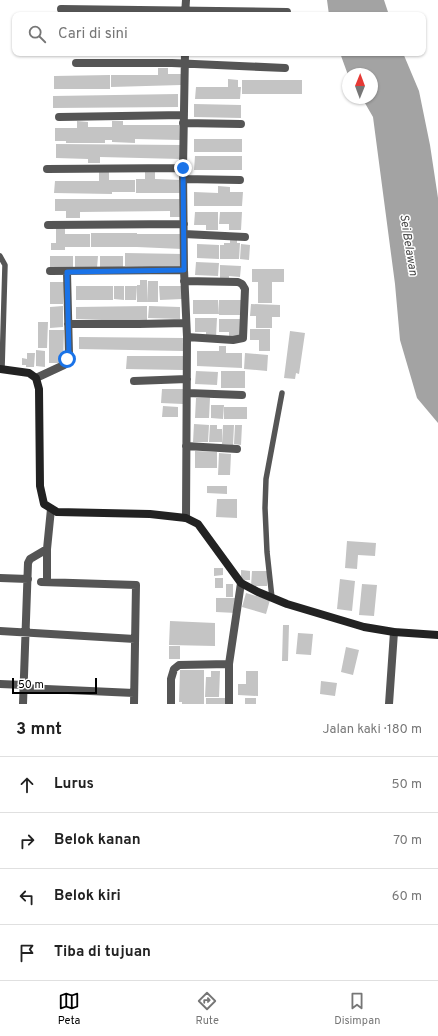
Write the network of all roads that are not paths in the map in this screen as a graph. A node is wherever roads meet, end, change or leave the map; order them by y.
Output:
1 (186, 0) edge
2 (61, 9) dead end
3 (154, 12) edge
4 (185, 12) edge
5 (185, 56) edge
6 (76, 63) dead end
7 (184, 64) junction
8 (285, 68) dead end
9 (59, 117) dead end
10 (184, 119) junction
11 (241, 124) dead end
12 (183, 168) junction
13 (47, 169) dead end
14 (183, 179) junction
15 (240, 180) dead end
16 (184, 224) junction
17 (48, 225) dead end
18 (184, 234) junction
19 (245, 237) dead end
20 (0, 256) edge
21 (184, 270) junction
22 (50, 271) dead end
23 (67, 272) junction
24 (184, 281) junction
25 (186, 323) junction
26 (68, 324) junction
27 (187, 337) junction
28 (1, 369) edge
29 (36, 378) junction
30 (187, 380) junction
31 (134, 381) dead end
32 (187, 393) junction
33 (282, 393) dead end
34 (242, 395) dead end
35 (186, 446) junction
36 (237, 449) dead end
37 (51, 509) junction
38 (186, 518) junction
39 (47, 549) junction
40 (0, 578) edge
41 (28, 579) junction
42 (241, 583) junction
43 (272, 598) junction
44 (0, 631) edge
45 (394, 632) junction
46 (26, 634) junction
47 (438, 635) edge
48 (135, 639) junction
49 (229, 664) junction
50 (0, 684) edge
51 (24, 687) junction
52 (134, 693) junction
53 (23, 704) edge
54 (134, 704) edge
55 (171, 704) edge
56 (229, 704) edge
57 (390, 704) edge

1 - 4 street
2 - 3 street
5 - 7 street
6 - 7 street
7 - 8 street
7 - 10 street
9 - 10 street
10 - 11 street
10 - 12 street
12 - 13 street
12 - 14 street
14 - 15 street
14 - 16 street
16 - 17 street
16 - 18 street
18 - 19 street
18 - 21 street
20 - 28 lane
21 - 23 street
21 - 24 street
22 - 23 street
23 - 26 street
24 - 25 street
24 - 27 street
25 - 26 street
25 - 27 street
26 - 29 street
27 - 30 street
28 - 29 street
29 - 37 street
30 - 31 street
30 - 32 street
32 - 34 street
32 - 35 street
33 - 43 lane
35 - 36 street
35 - 38 street
37 - 38 street
37 - 39 street
38 - 42 street
39 - 41 street
39 - 48 street
40 - 41 street
41 - 46 street
42 - 43 street
42 - 49 street
43 - 45 street
44 - 46 street
45 - 47 street
45 - 57 street
46 - 48 street
46 - 51 street
48 - 52 street
49 - 55 street
49 - 56 street
50 - 51 street
51 - 52 street
51 - 53 street
52 - 54 street

